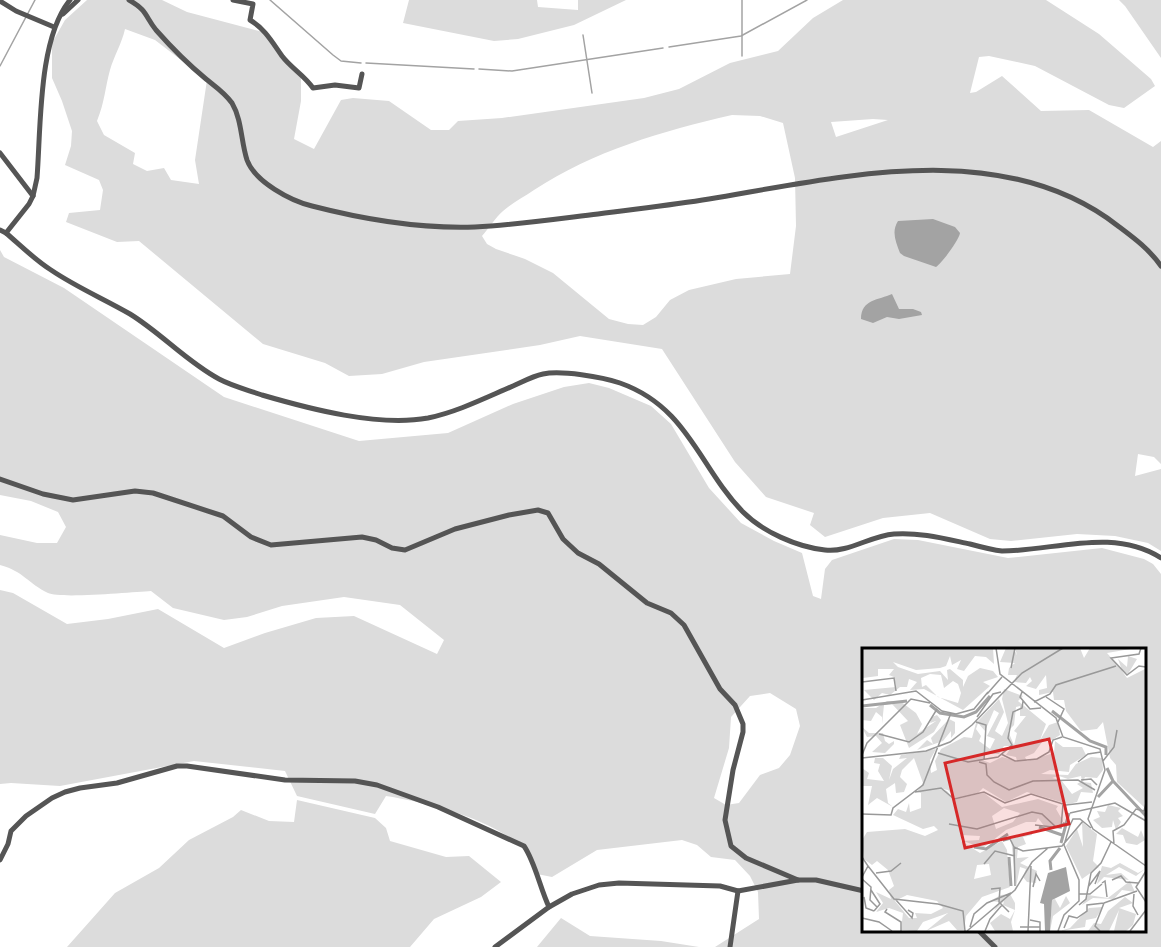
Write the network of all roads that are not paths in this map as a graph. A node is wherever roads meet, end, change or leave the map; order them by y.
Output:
1 (70, 0) edge
2 (78, 0) edge
3 (129, 0) edge
4 (233, 0) edge
5 (0, 1) edge
6 (60, 18) junction
7 (54, 27) junction
8 (362, 74) dead end
9 (0, 153) edge
10 (33, 196) junction
11 (3, 232) edge
12 (1161, 266) edge
13 (0, 479) edge
14 (1161, 558) edge
15 (0, 860) edge
16 (798, 880) junction
17 (738, 891) junction
18 (862, 891) edge
19 (549, 907) junction
20 (980, 932) edge
21 (495, 947) edge
22 (730, 947) edge
23 (995, 947) edge

1 - 6 street
2 - 6 street
3 - 12 street
4 - 8 street
5 - 7 street
6 - 7 street
7 - 10 street
9 - 10 street
10 - 11 street
11 - 14 street
13 - 16 street
15 - 19 street
16 - 17 street
16 - 18 street
17 - 19 street
17 - 22 street
19 - 21 street
20 - 23 street

